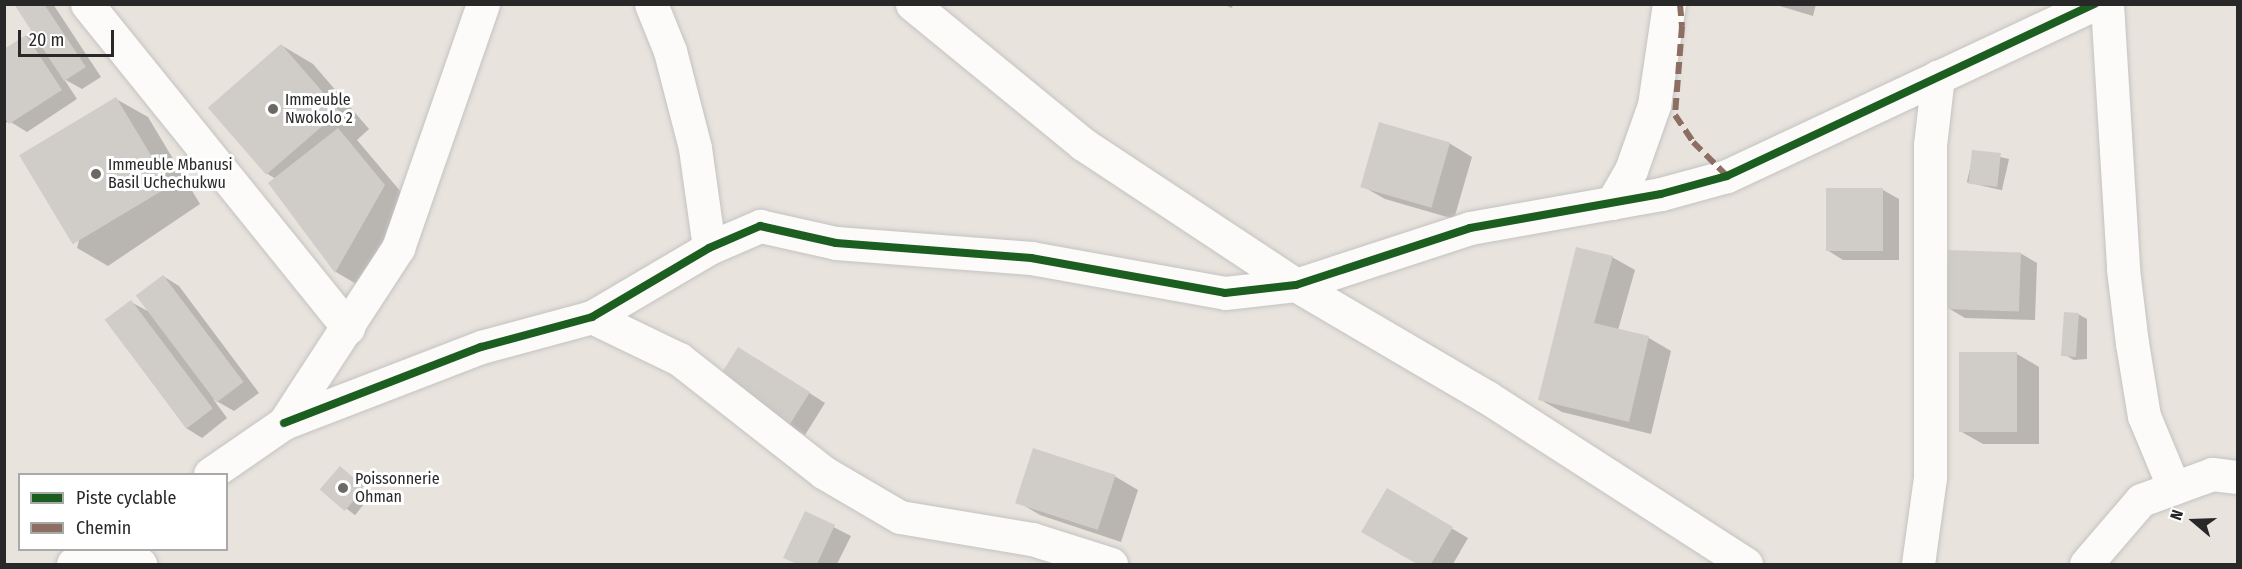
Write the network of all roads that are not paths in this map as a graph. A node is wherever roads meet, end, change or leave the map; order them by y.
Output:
1 (87, 4) edge
2 (483, 4) edge
3 (651, 4) edge
4 (912, 4) edge
5 (1670, 4) edge
6 (2095, 4) edge
7 (2107, 4) edge
8 (1938, 76) junction
9 (1612, 203) junction
10 (709, 248) junction
11 (1296, 285) junction
12 (592, 317) junction
13 (348, 328) junction
14 (284, 423) junction
15 (211, 473) edge
16 (2238, 477) edge
17 (2174, 488) junction
18 (99, 551) edge
19 (108, 551) edge
20 (73, 564) edge
21 (140, 564) edge
22 (1111, 564) edge
23 (1746, 564) edge
24 (1918, 564) edge
25 (2086, 564) edge

1 - 13 street
2 - 13 street
3 - 10 street
4 - 11 street
5 - 9 street
6 - 8 street
7 - 17 street
8 - 9 street
8 - 24 street
9 - 11 street
10 - 11 street
10 - 12 street
11 - 23 street
12 - 14 street
12 - 22 street
13 - 14 street
14 - 15 street
16 - 17 street
17 - 25 street
18 - 20 street
19 - 21 street

